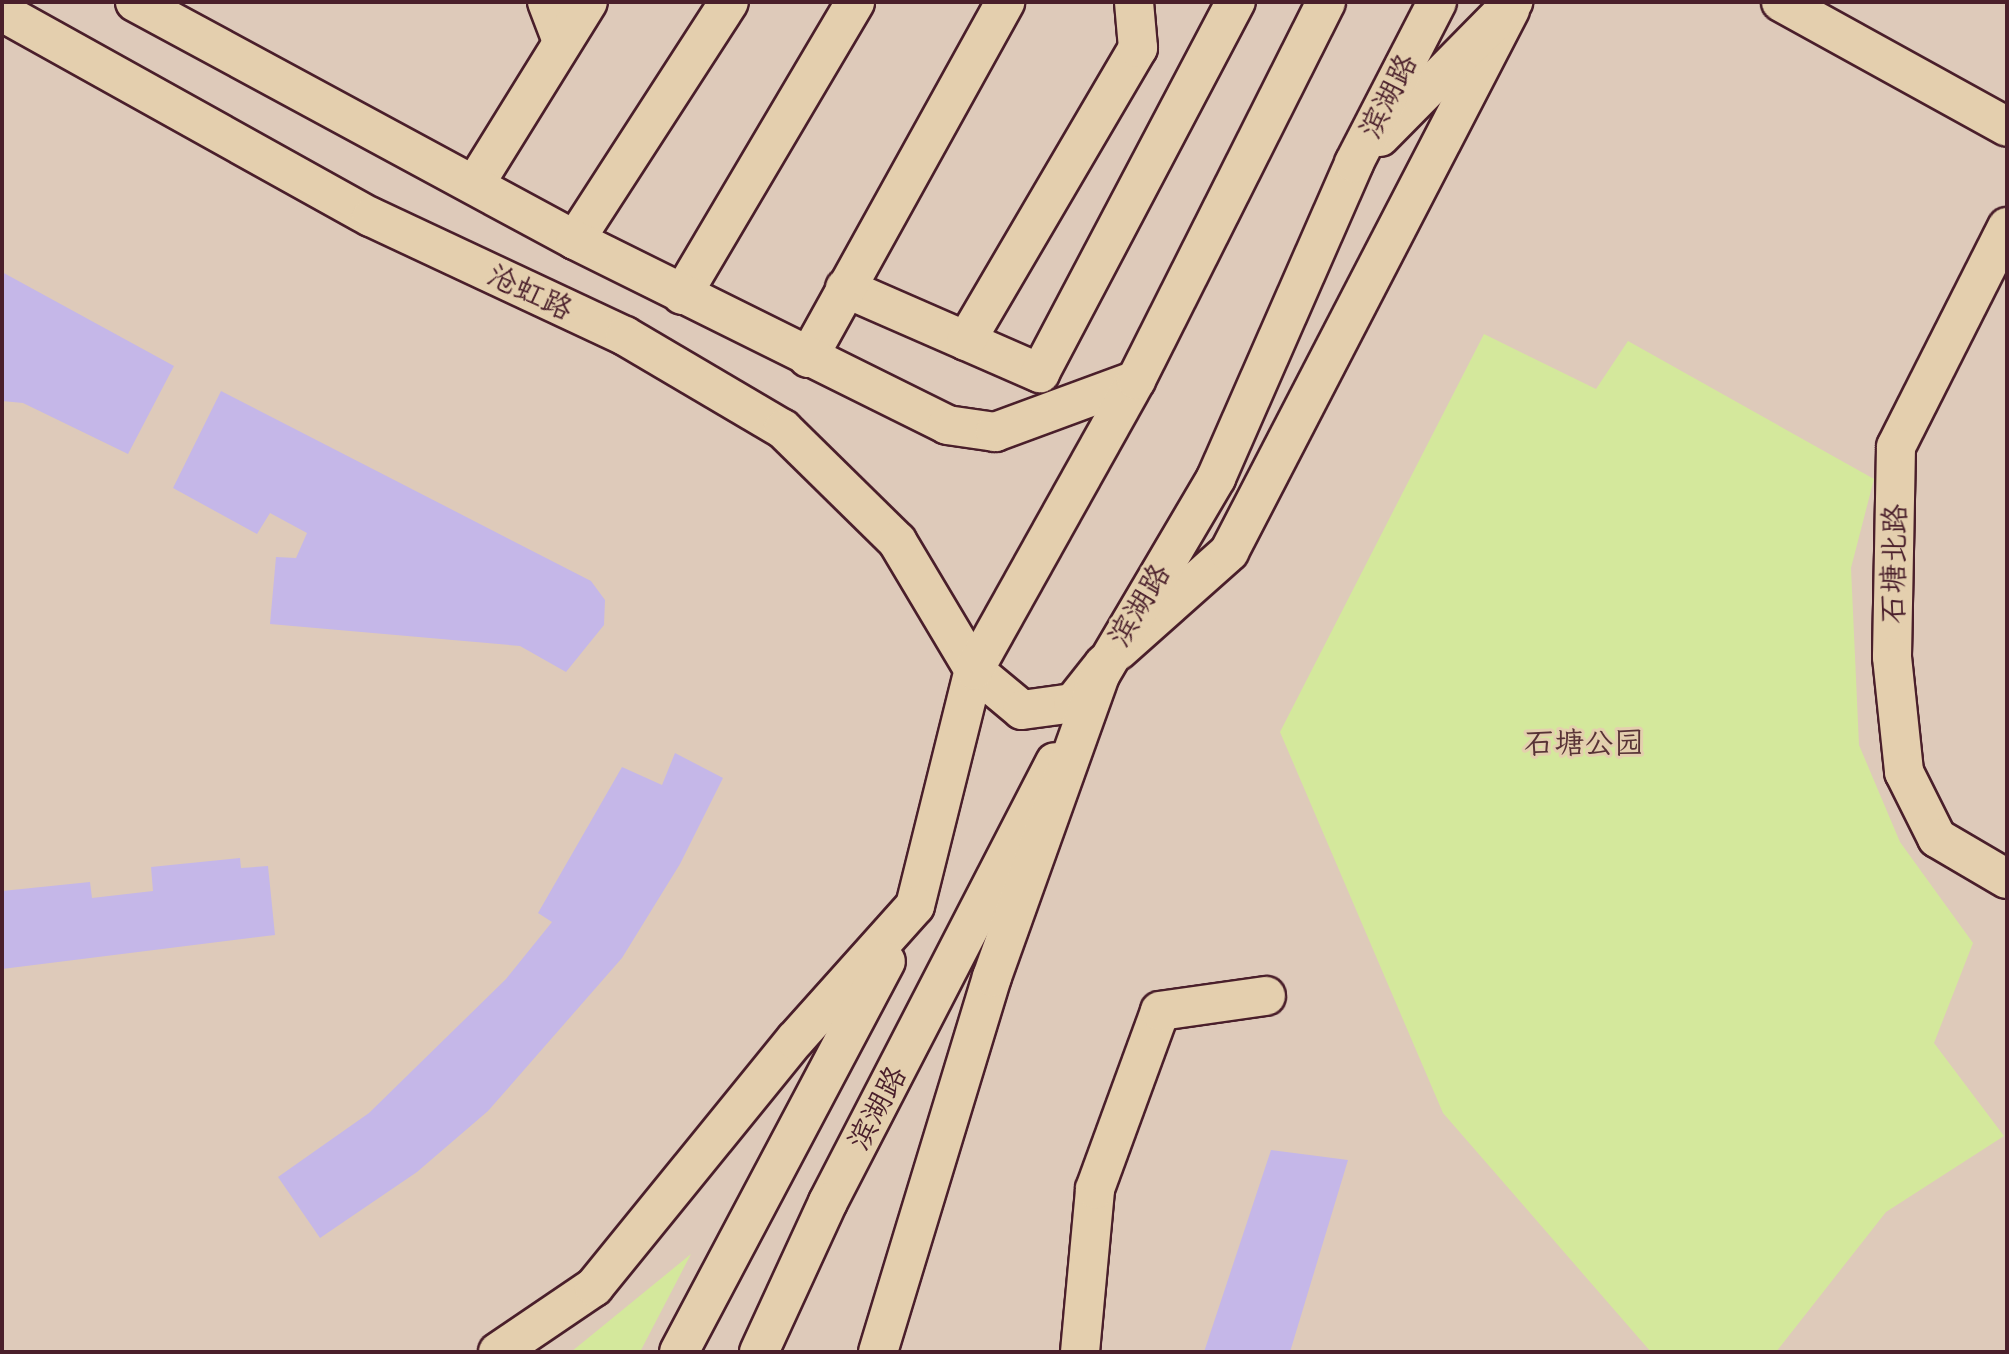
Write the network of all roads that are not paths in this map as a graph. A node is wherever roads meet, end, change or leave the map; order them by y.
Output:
1 (135, 2) edge
2 (547, 2) edge
3 (588, 2) edge
4 (729, 2) edge
5 (855, 2) edge
6 (1005, 2) edge
7 (1134, 2) edge
8 (1236, 2) edge
9 (1326, 2) edge
10 (1437, 2) edge
11 (1514, 2) edge
12 (1781, 2) edge
13 (2, 12) edge
14 (561, 39) junction
15 (2007, 127) edge
16 (1354, 163) junction
17 (475, 184) junction
18 (2007, 228) edge
19 (575, 240) junction
20 (845, 288) junction
21 (682, 295) junction
22 (966, 341) junction
23 (808, 358) junction
24 (1136, 380) junction
25 (1104, 664) junction
26 (974, 670) junction
27 (2007, 879) edge
28 (915, 906) junction
29 (1266, 996) dead end
30 (498, 1352) edge
31 (679, 1352) edge
32 (759, 1352) edge
33 (878, 1352) edge
34 (1080, 1352) edge

1 - 17 main road
2 - 14 main road
3 - 14 main road
4 - 19 main road
5 - 21 main road
6 - 20 main road
7 - 22 main road
8 - 22 main road
9 - 24 main road
10 - 16 main road, 滨湖路
11 - 16 main road
11 - 25 main road
12 - 15 main road
13 - 26 main road, 沧虹路
14 - 17 main road
16 - 25 main road, 滨湖路
17 - 19 main road
18 - 27 main road, 石塘北路
19 - 21 main road
20 - 22 main road
20 - 23 main road
21 - 23 main road
23 - 24 main road
24 - 26 main road
25 - 26 main road, 沧虹路
25 - 32 main road, 滨湖路
25 - 33 main road
26 - 28 main road
28 - 30 main road
28 - 31 main road
29 - 34 main road

